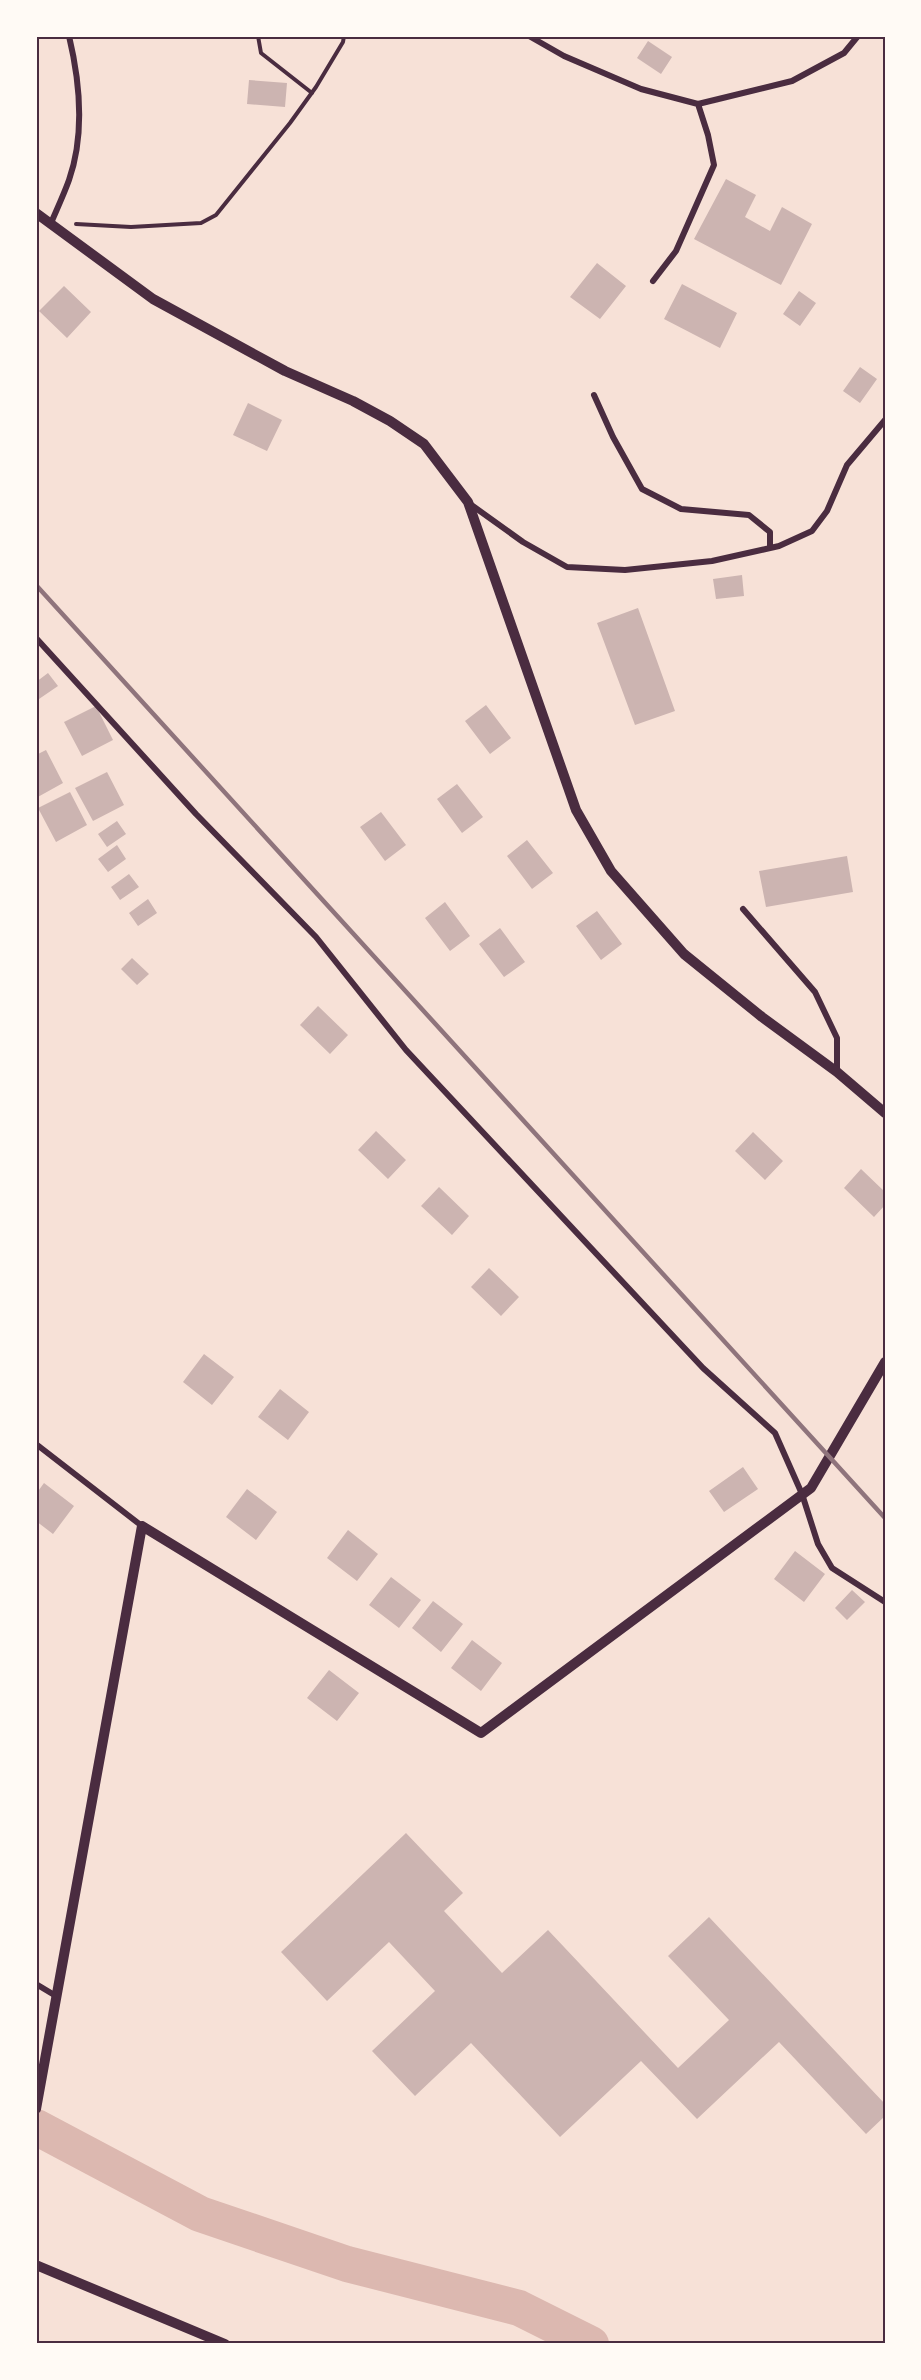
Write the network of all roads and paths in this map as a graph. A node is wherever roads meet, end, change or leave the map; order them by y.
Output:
1 (69, 36) edge
2 (258, 36) edge
3 (344, 36) edge
4 (529, 36) edge
5 (858, 36) edge
6 (312, 93) junction
7 (698, 104) junction
8 (36, 213) edge
9 (51, 223) junction
10 (653, 281) dead end
11 (594, 395) dead end
12 (885, 420) edge
13 (468, 502) junction
14 (770, 548) junction
15 (36, 638) edge
16 (743, 909) dead end
17 (837, 1072) junction
18 (885, 1113) edge
19 (885, 1362) edge
20 (36, 1444) edge
21 (802, 1494) junction
22 (142, 1526) junction
23 (885, 1602) edge
24 (36, 1984) edge
25 (56, 1996) junction
26 (36, 2109) edge
27 (36, 2265) edge
28 (225, 2344) edge

1 - 9 street
2 - 6 path
3 - 6 path
4 - 7 street
5 - 7 street
6 - 9 path
7 - 10 street
8 - 9 street
9 - 13 street
11 - 14 street
12 - 14 street
13 - 14 street
13 - 17 street
15 - 21 street
16 - 17 street
17 - 18 street
19 - 21 street
20 - 22 street
21 - 22 street
21 - 23 street
22 - 25 street
24 - 25 street
25 - 26 street
27 - 28 street

